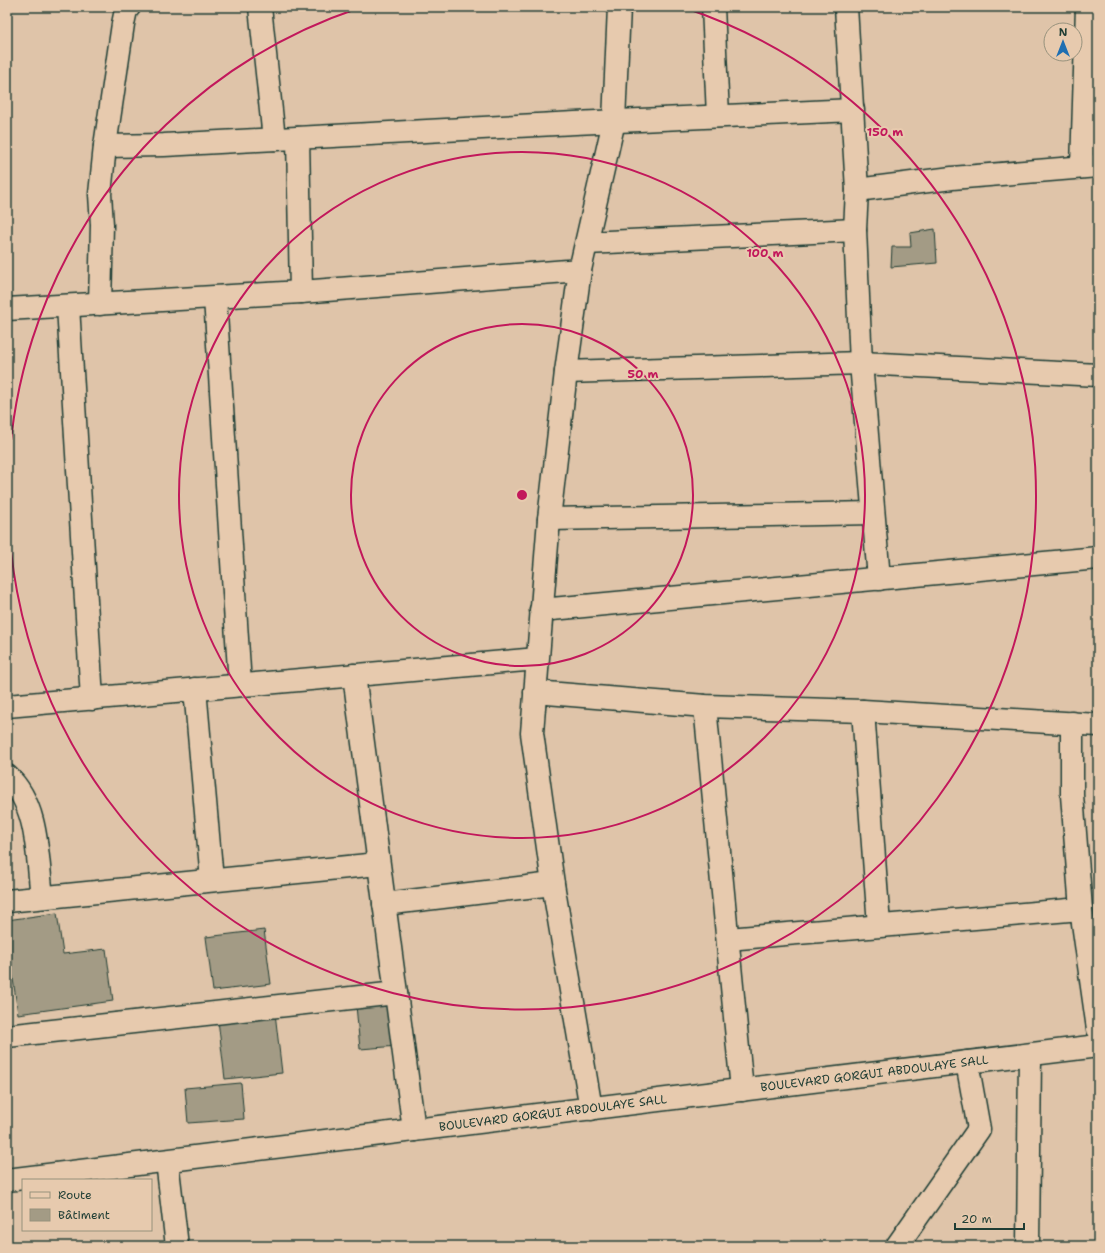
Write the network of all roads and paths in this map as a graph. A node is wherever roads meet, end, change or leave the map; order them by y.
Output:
1 (129, 7) edge
2 (260, 7) edge
3 (620, 7) edge
4 (713, 7) edge
5 (846, 7) edge
6 (1087, 7) edge
7 (1091, 60) edge
8 (853, 110) junction
9 (718, 116) junction
10 (614, 121) junction
11 (298, 138) junction
12 (274, 139) junction
13 (105, 146) junction
14 (1090, 167) edge
15 (857, 190) junction
16 (855, 230) junction
17 (587, 243) junction
18 (580, 270) junction
19 (301, 292) junction
20 (215, 298) junction
21 (100, 304) junction
22 (68, 306) junction
23 (7, 309) edge
24 (861, 363) junction
25 (566, 372) junction
26 (1098, 376) edge
27 (873, 514) junction
28 (549, 519) junction
29 (1098, 558) edge
30 (879, 579) junction
31 (541, 610) junction
32 (537, 659) junction
33 (354, 675) junction
34 (240, 685) junction
35 (195, 690) junction
36 (535, 692) junction
37 (92, 699) junction
38 (7, 706) edge
39 (705, 706) junction
40 (863, 711) junction
41 (1072, 723) junction
42 (1098, 724) edge
43 (7, 776) edge
44 (378, 864) junction
45 (212, 880) junction
46 (553, 884) junction
47 (42, 897) junction
48 (7, 901) edge
49 (384, 904) junction
50 (1081, 909) junction
51 (879, 925) junction
52 (728, 939) junction
53 (396, 993) junction
54 (1098, 1029) edge
55 (7, 1036) edge
56 (1098, 1046) edge
57 (1030, 1055) junction
58 (967, 1062) junction
59 (742, 1090) junction
60 (591, 1109) junction
61 (414, 1130) junction
62 (167, 1161) junction
63 (7, 1180) edge
64 (177, 1246) edge
65 (897, 1246) edge
66 (1028, 1246) edge

1 - 13 street
2 - 12 street
3 - 10 street
4 - 9 street
5 - 8 street
6 - 7 street
7 - 14 street
8 - 9 street
8 - 15 street
9 - 10 street
10 - 11 street
10 - 17 street
11 - 12 street
11 - 19 street
12 - 13 street
13 - 21 street
14 - 15 street
15 - 16 street
16 - 17 street
16 - 24 street
17 - 18 street
18 - 19 street
18 - 25 street
19 - 20 street
20 - 21 street
20 - 34 street
21 - 22 street
22 - 23 street
22 - 37 street
24 - 25 street
24 - 26 street
24 - 27 street
25 - 28 street
27 - 28 street
27 - 30 street
28 - 31 street
29 - 30 street
30 - 31 street
31 - 32 street
32 - 33 street
32 - 36 street
33 - 34 street
33 - 44 street
34 - 35 street
35 - 37 street
35 - 45 street
36 - 39 street
36 - 46 street
37 - 38 street
39 - 40 street
39 - 52 street
40 - 41 street
40 - 51 street
41 - 42 street
41 - 50 street
43 - 47 street
44 - 45 street
44 - 49 street
45 - 47 street
46 - 49 street
46 - 60 street
47 - 48 street
49 - 53 street
50 - 51 street
50 - 54 street
51 - 52 street
52 - 59 street
53 - 55 street
53 - 61 street
56 - 57 street, BOULEVARD GORGUI ABDOULAYE SALL
57 - 58 street, BOULEVARD GORGUI ABDOULAYE SALL
57 - 66 street
58 - 59 street, BOULEVARD GORGUI ABDOULAYE SALL
58 - 65 street
59 - 60 street, BOULEVARD GORGUI ABDOULAYE SALL
60 - 61 street, BOULEVARD GORGUI ABDOULAYE SALL
61 - 62 street, BOULEVARD GORGUI ABDOULAYE SALL
62 - 63 street, BOULEVARD GORGUI ABDOULAYE SALL
62 - 64 street

